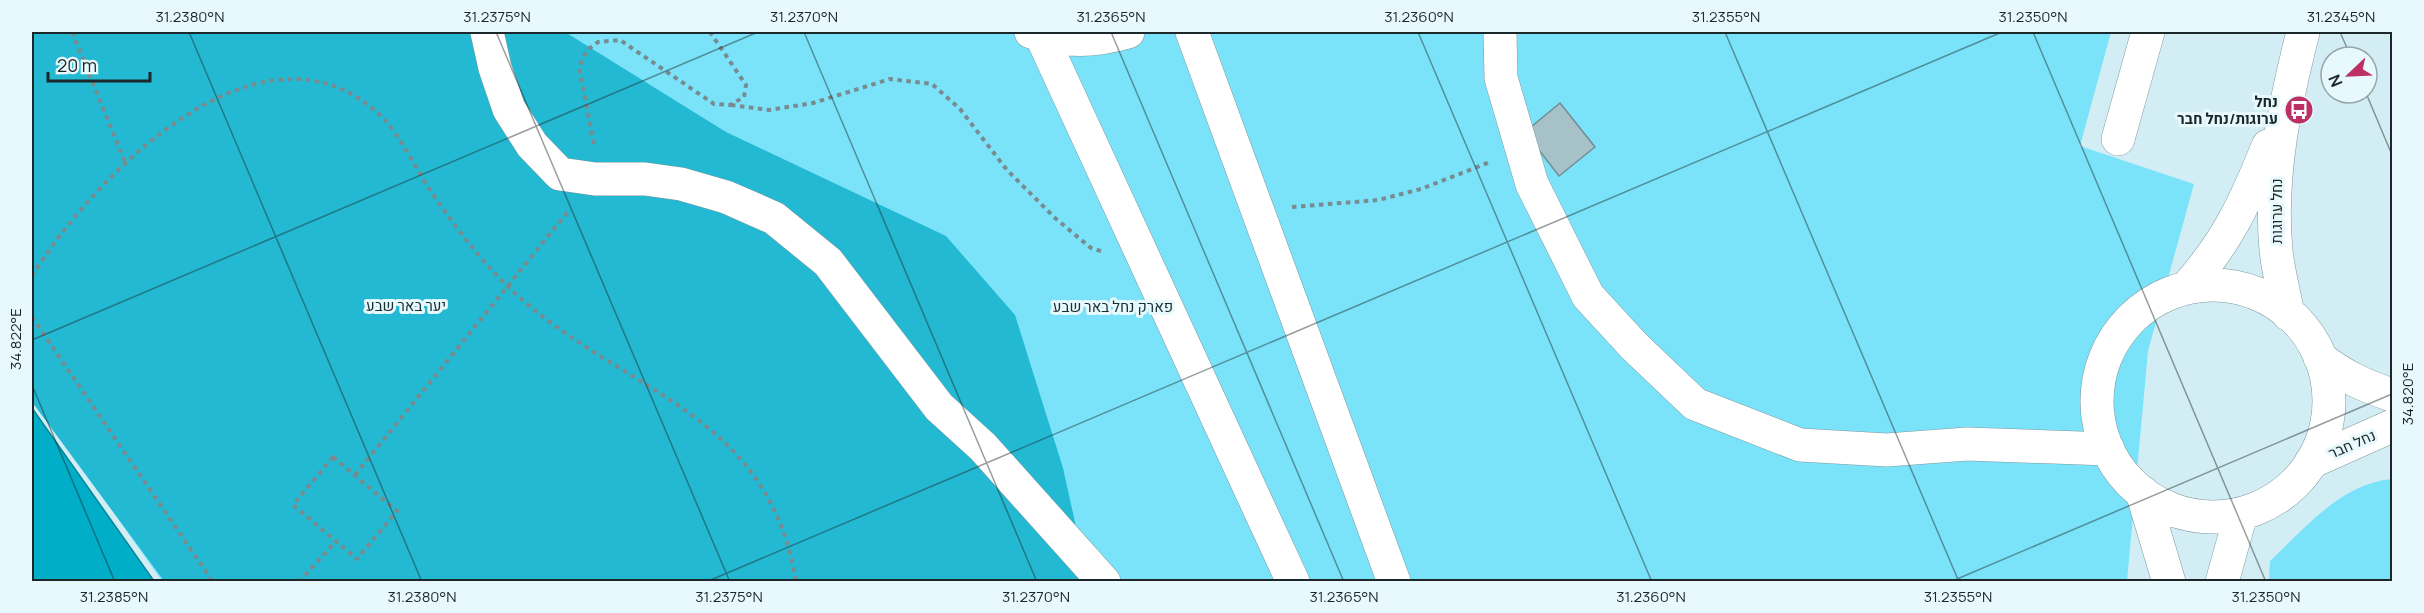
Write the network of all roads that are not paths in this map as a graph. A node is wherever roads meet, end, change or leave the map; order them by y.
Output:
1 (487, 32) edge
2 (1128, 32) edge
3 (1192, 32) edge
4 (1500, 32) edge
5 (2148, 32) edge
6 (2304, 32) edge
7 (1036, 33) edge
8 (2284, 108) junction
9 (2118, 139) dead end
10 (2186, 288) junction
11 (2288, 314) junction
12 (2320, 358) junction
13 (2392, 394) edge
14 (2392, 426) edge
15 (2108, 449) junction
16 (2311, 462) junction
17 (2142, 492) junction
18 (2241, 514) junction
19 (1104, 582) edge
20 (1293, 582) edge
21 (1394, 582) edge
22 (2169, 582) edge
23 (2222, 582) edge

1 - 19 street
2 - 7 street
3 - 21 street
4 - 15 street
5 - 9 street
6 - 8 street, נחל ערוגות
7 - 20 street
8 - 10 street, נחל ערוגות
8 - 11 street, נחל ערוגות
10 - 11 street
10 - 15 street
11 - 12 street
12 - 13 street
12 - 16 street
14 - 16 street, נחל חבר
15 - 17 street
16 - 18 street
17 - 18 street
17 - 22 street
18 - 23 street

